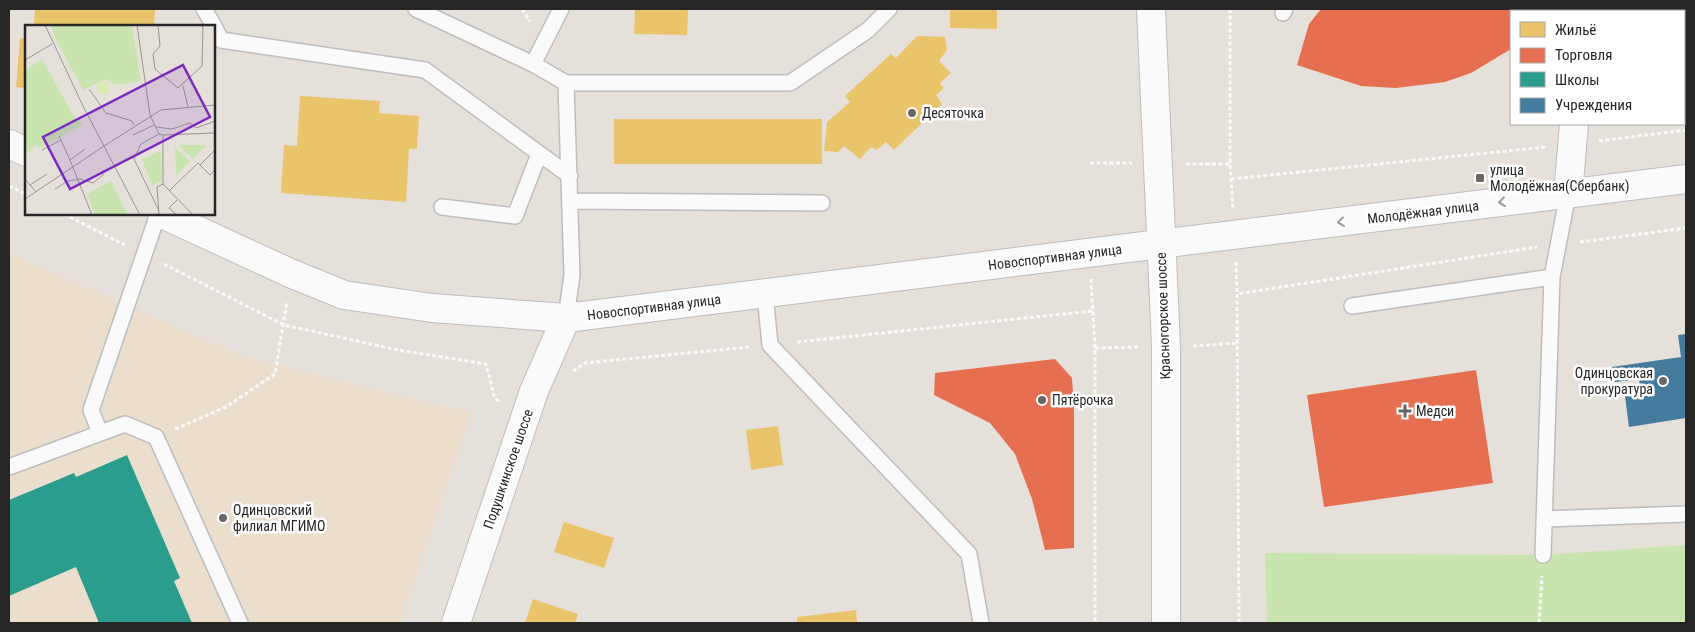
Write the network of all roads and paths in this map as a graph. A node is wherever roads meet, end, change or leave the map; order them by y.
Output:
1 (204, 9) edge
2 (416, 9) edge
3 (561, 9) edge
4 (889, 9) edge
5 (1151, 9) edge
6 (1230, 9) edge
7 (213, 25) edge
8 (215, 28) edge
9 (533, 64) junction
10 (566, 83) junction
11 (1686, 130) edge
12 (1573, 134) edge
13 (9, 144) edge
14 (25, 152) edge
15 (539, 154) junction
16 (570, 176) junction
17 (1686, 179) edge
18 (9, 186) edge
19 (25, 194) edge
20 (1568, 194) junction
21 (570, 201) junction
22 (822, 203) dead end
23 (442, 207) dead end
24 (158, 215) edge
25 (164, 215) edge
26 (1686, 228) edge
27 (1160, 244) junction
28 (1559, 244) junction
29 (1090, 254) junction
30 (290, 273) junction
31 (1552, 277) junction
32 (765, 294) junction
33 (1352, 306) dead end
34 (566, 318) junction
35 (100, 433) junction
36 (156, 437) junction
37 (9, 468) edge
38 (1686, 514) edge
39 (1544, 519) junction
40 (1543, 555) joint
41 (240, 623) edge
42 (456, 623) edge
43 (981, 623) edge
44 (1094, 623) edge
45 (1166, 623) edge
46 (1239, 623) edge
47 (1539, 623) edge

1 - 7 lane
2 - 9 lane
3 - 9 lane
4 - 10 lane
5 - 27 main road, Красногорское шоссе
6 - 12 path
8 - 15 lane
9 - 10 lane
10 - 16 lane
11 - 12 path
12 - 20 main road
13 - 14 main road
15 - 16 lane
15 - 23 lane
16 - 21 lane
17 - 20 main road, Молодёжная улица
18 - 19 path
20 -> 27 main road, Молодёжная улица
20 - 28 lane
21 - 22 lane
21 - 34 lane
24 - 35 lane
25 - 30 main road, Новоспортивная улица
26 - 28 path
27 - 29 main road, Новоспортивная улица
27 - 45 main road, Красногорское шоссе
28 - 31 lane
28 - 46 path
29 - 32 main road, Новоспортивная улица
29 - 44 path
30 - 34 main road, Новоспортивная улица
30 - 36 path
31 - 33 lane
31 - 39 lane
32 - 34 main road, Новоспортивная улица
32 - 43 lane
34 - 42 main road, Подушкинское шоссе
35 - 36 lane
35 - 37 lane
36 - 41 lane
38 - 39 lane
39 - 40 lane
40 - 47 path

